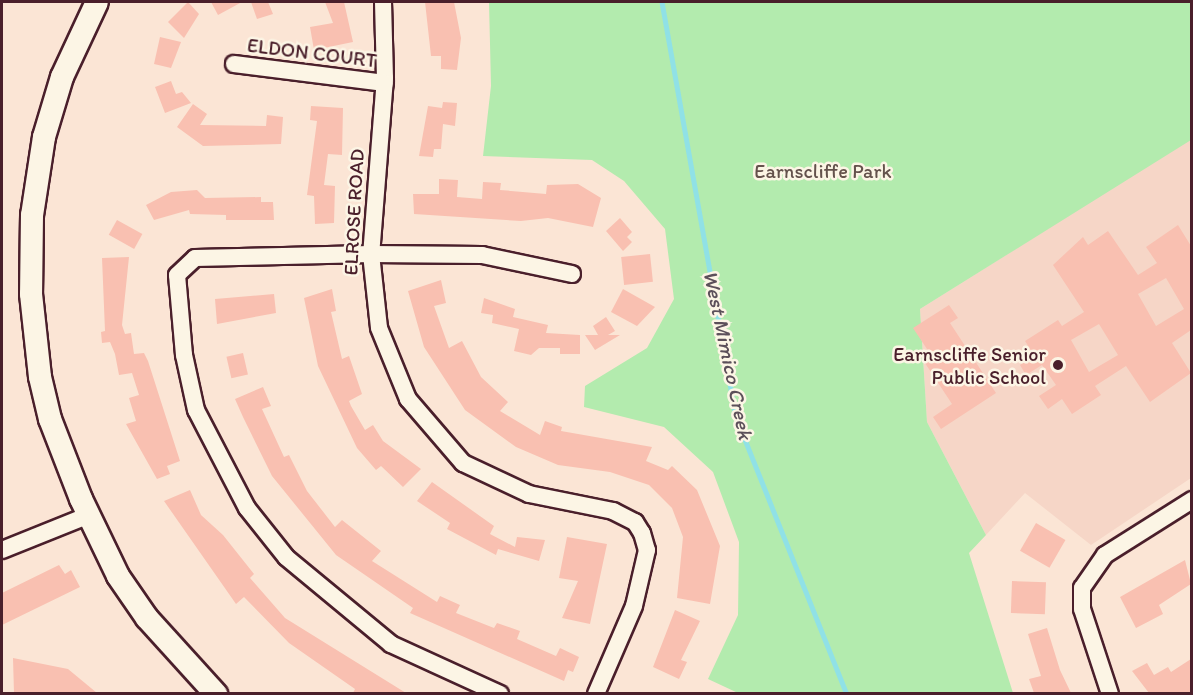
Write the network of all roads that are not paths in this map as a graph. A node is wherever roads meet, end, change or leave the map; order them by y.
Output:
1 (97, 2) edge
2 (383, 2) edge
3 (234, 64) dead end
4 (385, 83) junction
5 (371, 254) junction
6 (572, 274) dead end
7 (1191, 500) edge
8 (89, 515) junction
9 (2, 550) edge
10 (216, 693) edge
11 (501, 693) edge
12 (596, 693) edge
13 (1110, 693) edge

1 - 8 street
2 - 4 street, ELROSE ROAD
3 - 4 street, ELDON COURT
4 - 5 street, ELROSE ROAD
5 - 6 street
5 - 11 street
5 - 12 street, ELROSE ROAD
7 - 13 street
8 - 9 street
8 - 10 street

